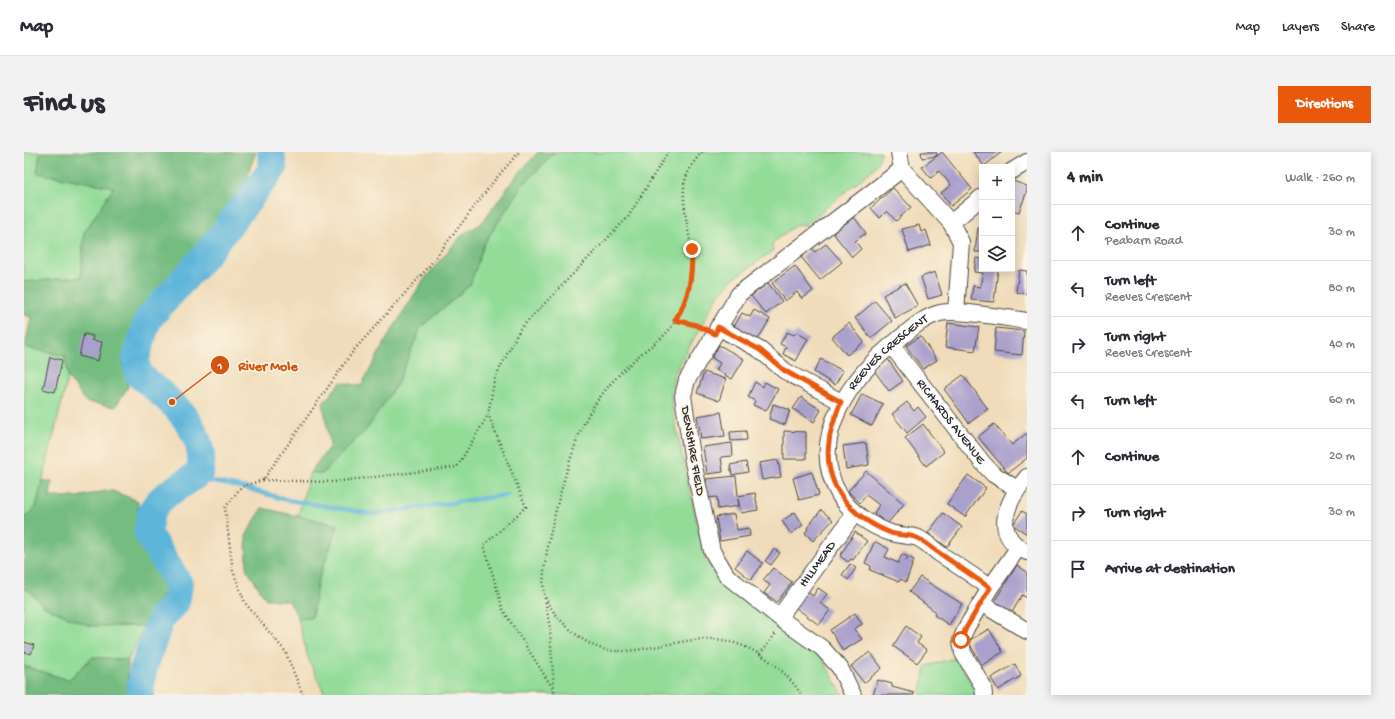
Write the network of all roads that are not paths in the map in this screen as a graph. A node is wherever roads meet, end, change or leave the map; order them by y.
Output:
1 (899, 152) edge
2 (1027, 162) edge
3 (902, 169) junction
4 (1015, 169) edge
5 (979, 200) edge
6 (951, 224) junction
7 (956, 312) junction
8 (1027, 321) edge
9 (717, 330) junction
10 (891, 345) junction
11 (841, 402) junction
12 (1022, 483) edge
13 (855, 513) junction
14 (1022, 550) edge
15 (990, 588) junction
16 (981, 603) junction
17 (783, 619) junction
18 (1027, 631) edge
19 (853, 695) edge
20 (984, 695) edge

1 - 3 street
2 - 4 street
3 - 6 street
3 - 9 street, DENSHIRE FIELD
5 - 6 street
6 - 7 street
7 - 8 street, REEVES CRESCENT
7 - 10 street, REEVES CRESCENT
9 - 11 street
9 - 17 street, DENSHIRE FIELD
10 - 11 street, REEVES CRESCENT
10 - 12 street, RICHARDS AVENUE
11 - 13 street, REEVES CRESCENT
12 - 14 street
13 - 15 street, REEVES CRESCENT
13 - 17 street, HILLMEAD
14 - 15 street
15 - 16 street
16 - 18 street
16 - 20 street
17 - 19 street, DENSHIRE FIELD

